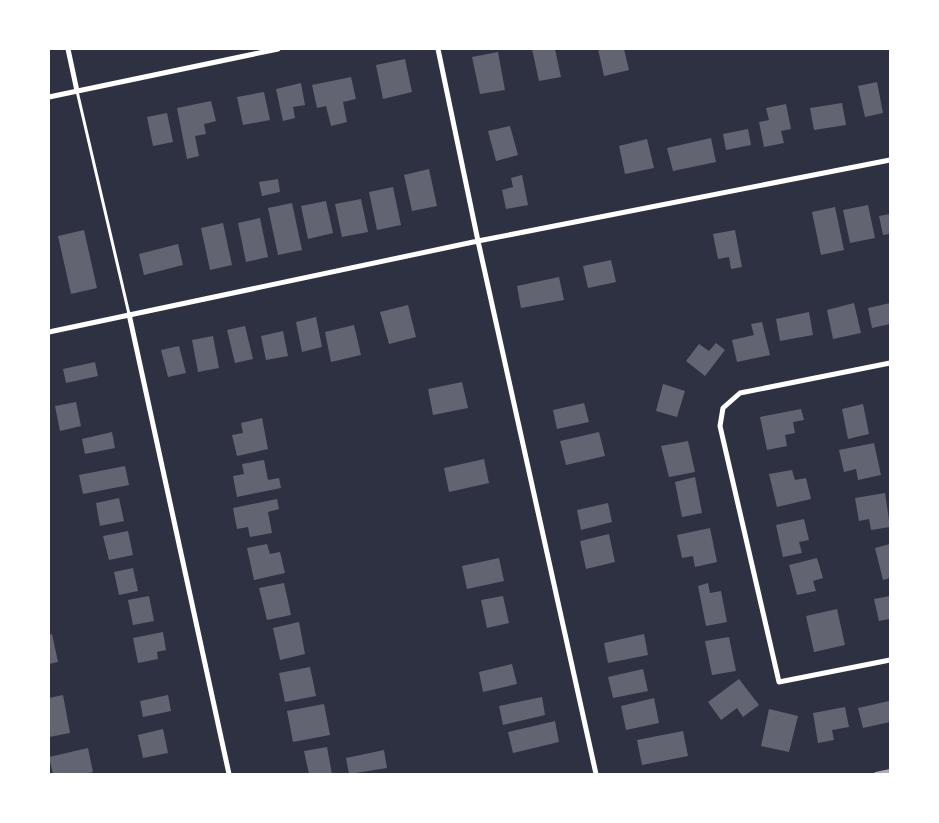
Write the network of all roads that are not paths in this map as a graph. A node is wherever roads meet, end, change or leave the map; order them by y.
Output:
1 (68, 49) edge
2 (278, 49) edge
3 (438, 49) edge
4 (77, 92) junction
5 (49, 97) edge
6 (890, 160) edge
7 (478, 241) junction
8 (129, 314) junction
9 (49, 332) edge
10 (890, 363) edge
11 (890, 660) edge
12 (229, 774) edge
13 (596, 774) edge

1 - 4 street
2 - 4 street
3 - 7 street
4 - 5 street
4 - 8 lane
6 - 7 street
7 - 8 street
7 - 13 street
8 - 9 street
8 - 12 street
10 - 11 street

